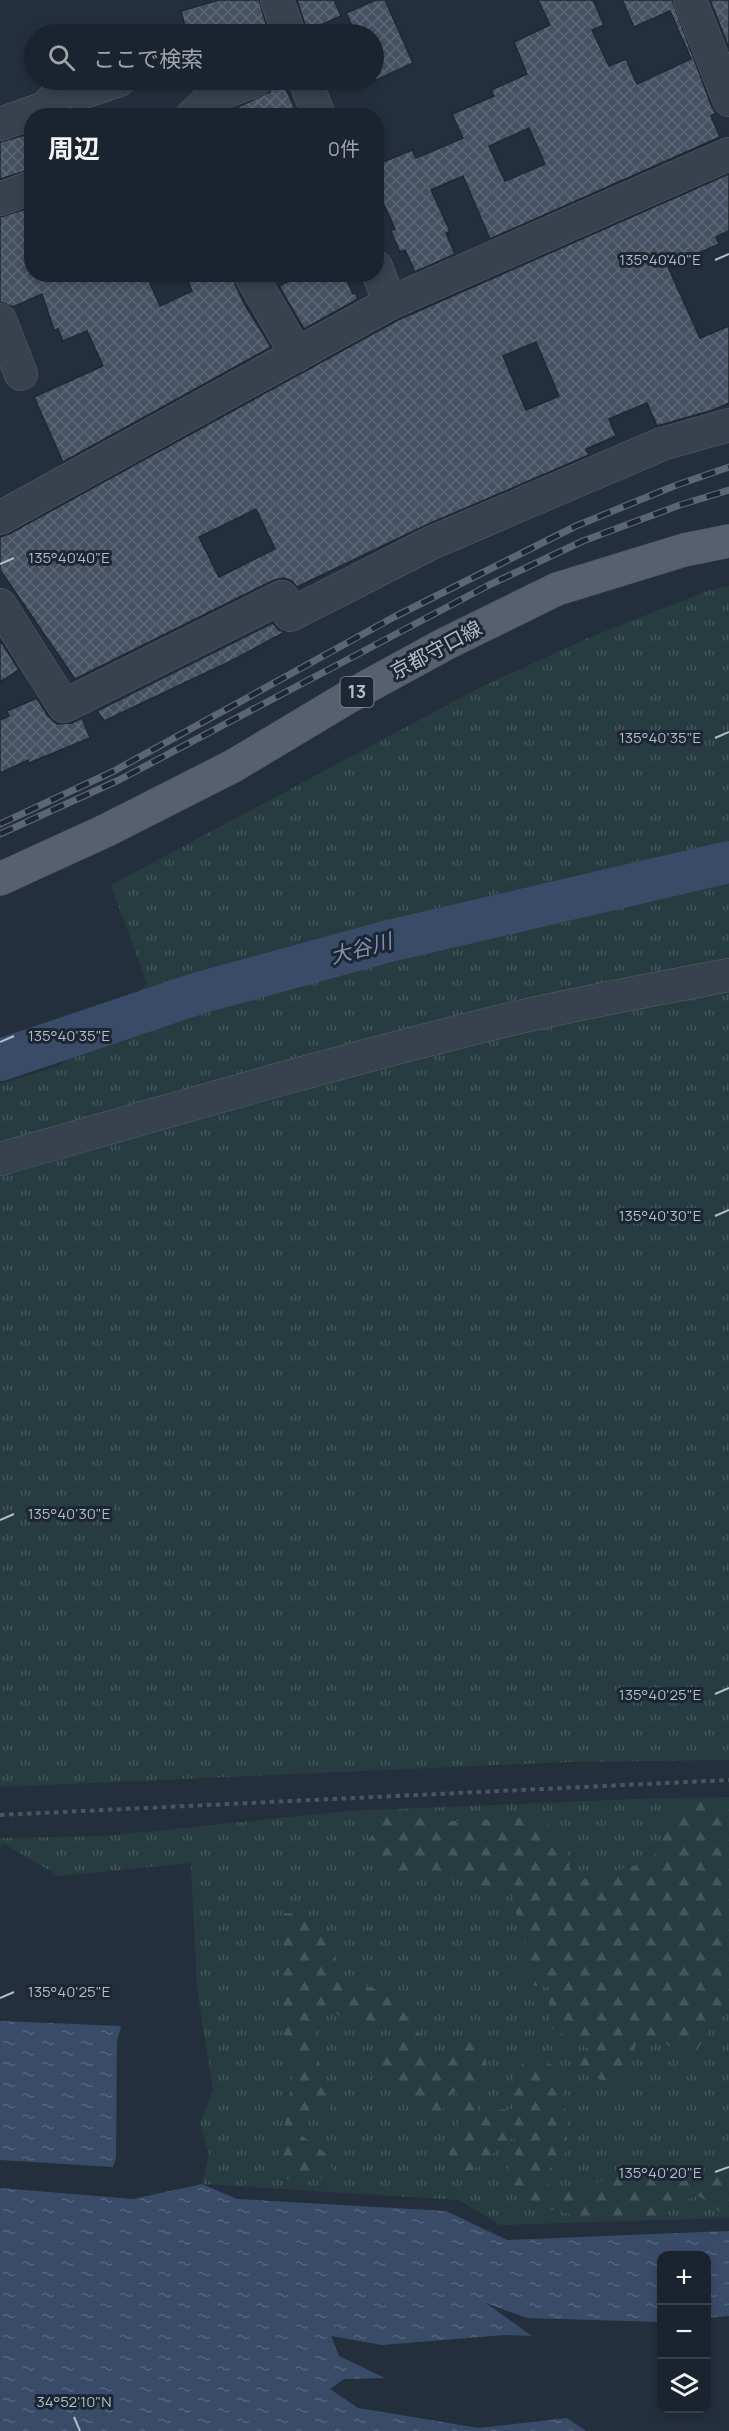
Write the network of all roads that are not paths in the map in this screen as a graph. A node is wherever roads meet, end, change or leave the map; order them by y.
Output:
1 (277, 0) edge
2 (690, 0) edge
3 (285, 24) edge
4 (62, 90) edge
5 (62, 90) edge
6 (101, 90) edge
7 (230, 90) edge
8 (309, 90) edge
9 (729, 100) edge
10 (45, 108) edge
11 (200, 108) edge
12 (316, 108) edge
13 (24, 115) edge
14 (0, 124) edge
15 (729, 154) edge
16 (24, 190) edge
17 (0, 199) edge
18 (255, 282) edge
19 (382, 282) edge
20 (390, 303) junction
21 (0, 320) edge
22 (297, 355) junction
23 (12, 364) edge
24 (729, 425) edge
25 (0, 518) edge
26 (729, 541) edge
27 (0, 605) edge
28 (0, 879) edge
29 (729, 975) edge
30 (0, 1159) edge

1 - 3 street
2 - 9 street
4 - 6 street
5 - 10 street
7 - 11 street
8 - 12 street
13 - 14 street
15 - 20 street
16 - 17 street
18 - 22 street
19 - 20 street
20 - 22 street
21 - 23 street
22 - 25 street
24 - 27 street
26 - 28 main road, 京都守口線 / 13
29 - 30 street

